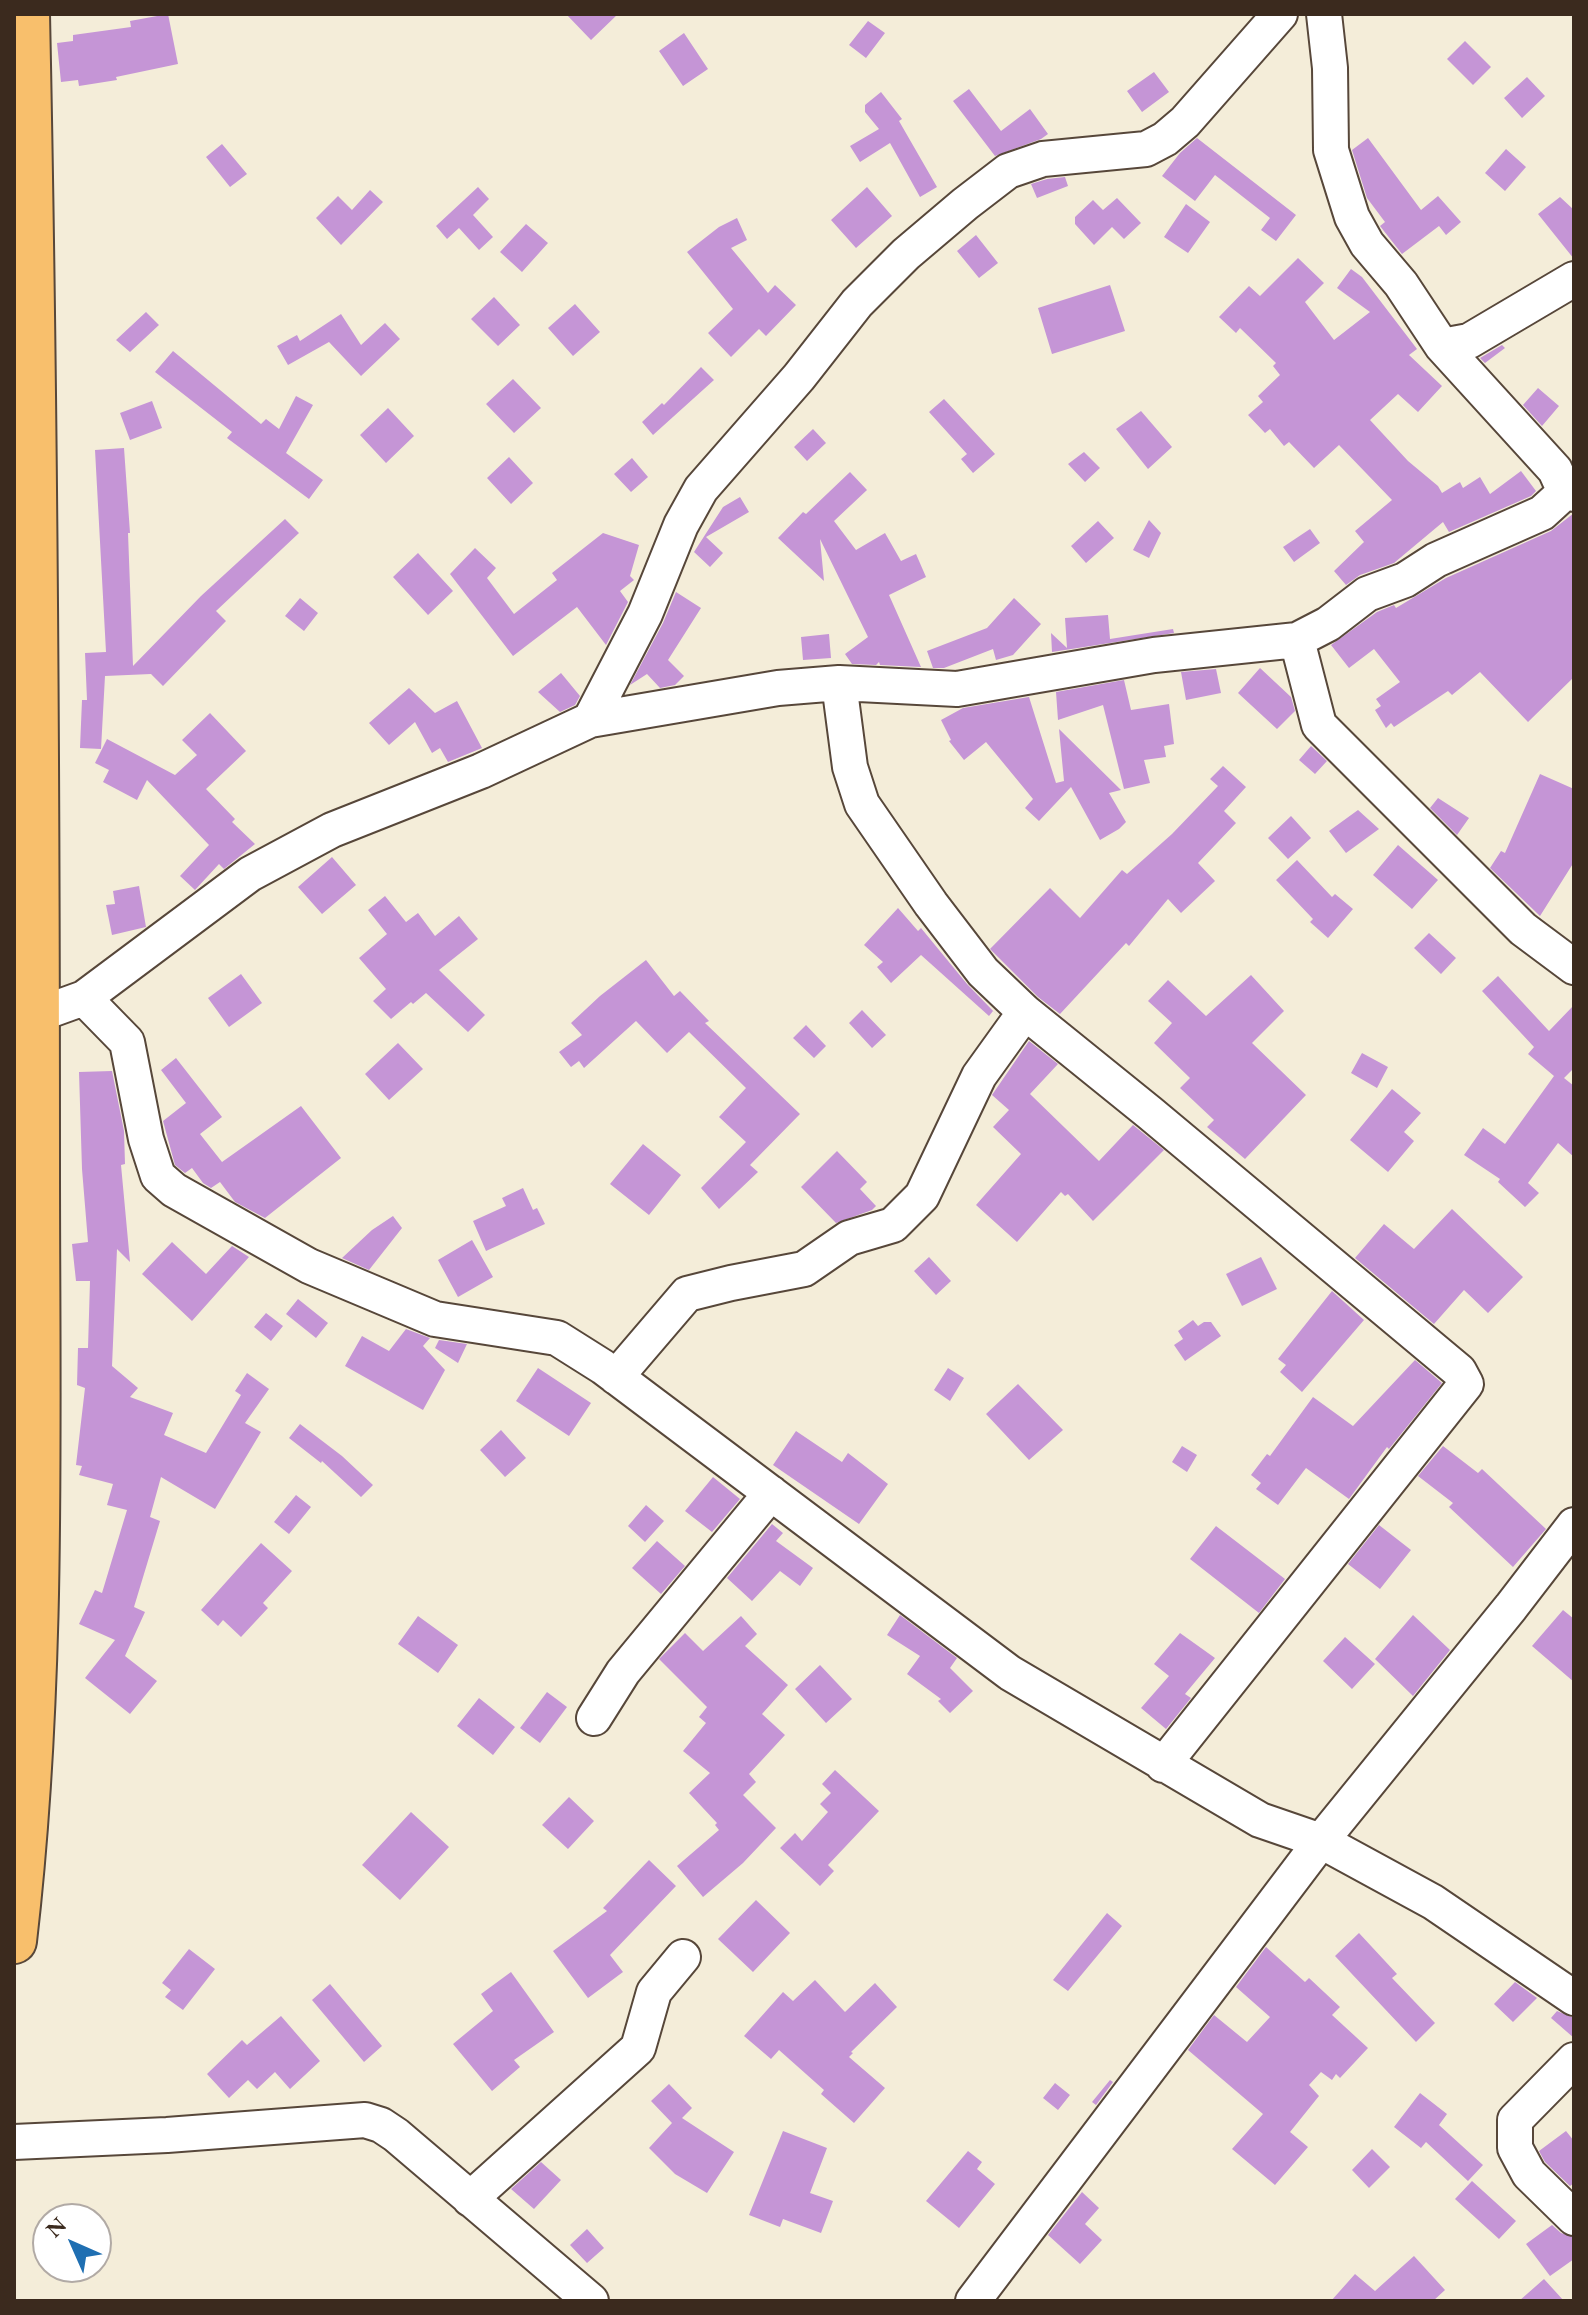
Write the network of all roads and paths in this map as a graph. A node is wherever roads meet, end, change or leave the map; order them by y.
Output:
1 (27, 14) edge
2 (1280, 14) edge
3 (1324, 14) edge
4 (1574, 279) edge
5 (23, 313) edge
6 (1442, 346) junction
7 (1569, 493) edge
8 (1297, 640) junction
9 (839, 683) junction
10 (590, 720) junction
11 (26, 932) edge
12 (1574, 967) edge
13 (84, 998) junction
14 (1025, 1012) junction
15 (37, 1015) junction
16 (26, 1348) edge
17 (616, 1377) junction
18 (771, 1493) junction
19 (1574, 1525) edge
20 (594, 1718) dead end
21 (1163, 1765) junction
22 (1321, 1841) junction
23 (14, 1941) edge
24 (683, 1957) dead end
25 (1574, 1998) edge
26 (1574, 2060) edge
27 (14, 2142) edge
28 (470, 2199) junction
29 (1574, 2218) edge
30 (591, 2301) edge
31 (973, 2301) edge

1 - 5 highway
2 - 10 street
3 - 6 street
4 - 6 street
5 - 11 highway
6 - 7 street
7 - 8 street
8 - 9 street
8 - 12 street
9 - 10 street
9 - 14 street
10 - 13 street
11 - 15 highway
13 - 15 street
13 - 17 street
14 - 17 street
14 - 21 street
15 - 16 highway
16 - 23 highway
17 - 18 street
18 - 20 street
18 - 21 street
19 - 22 street
21 - 22 street
22 - 25 street
22 - 31 street
24 - 28 street
26 - 29 street
27 - 28 street
28 - 30 street

